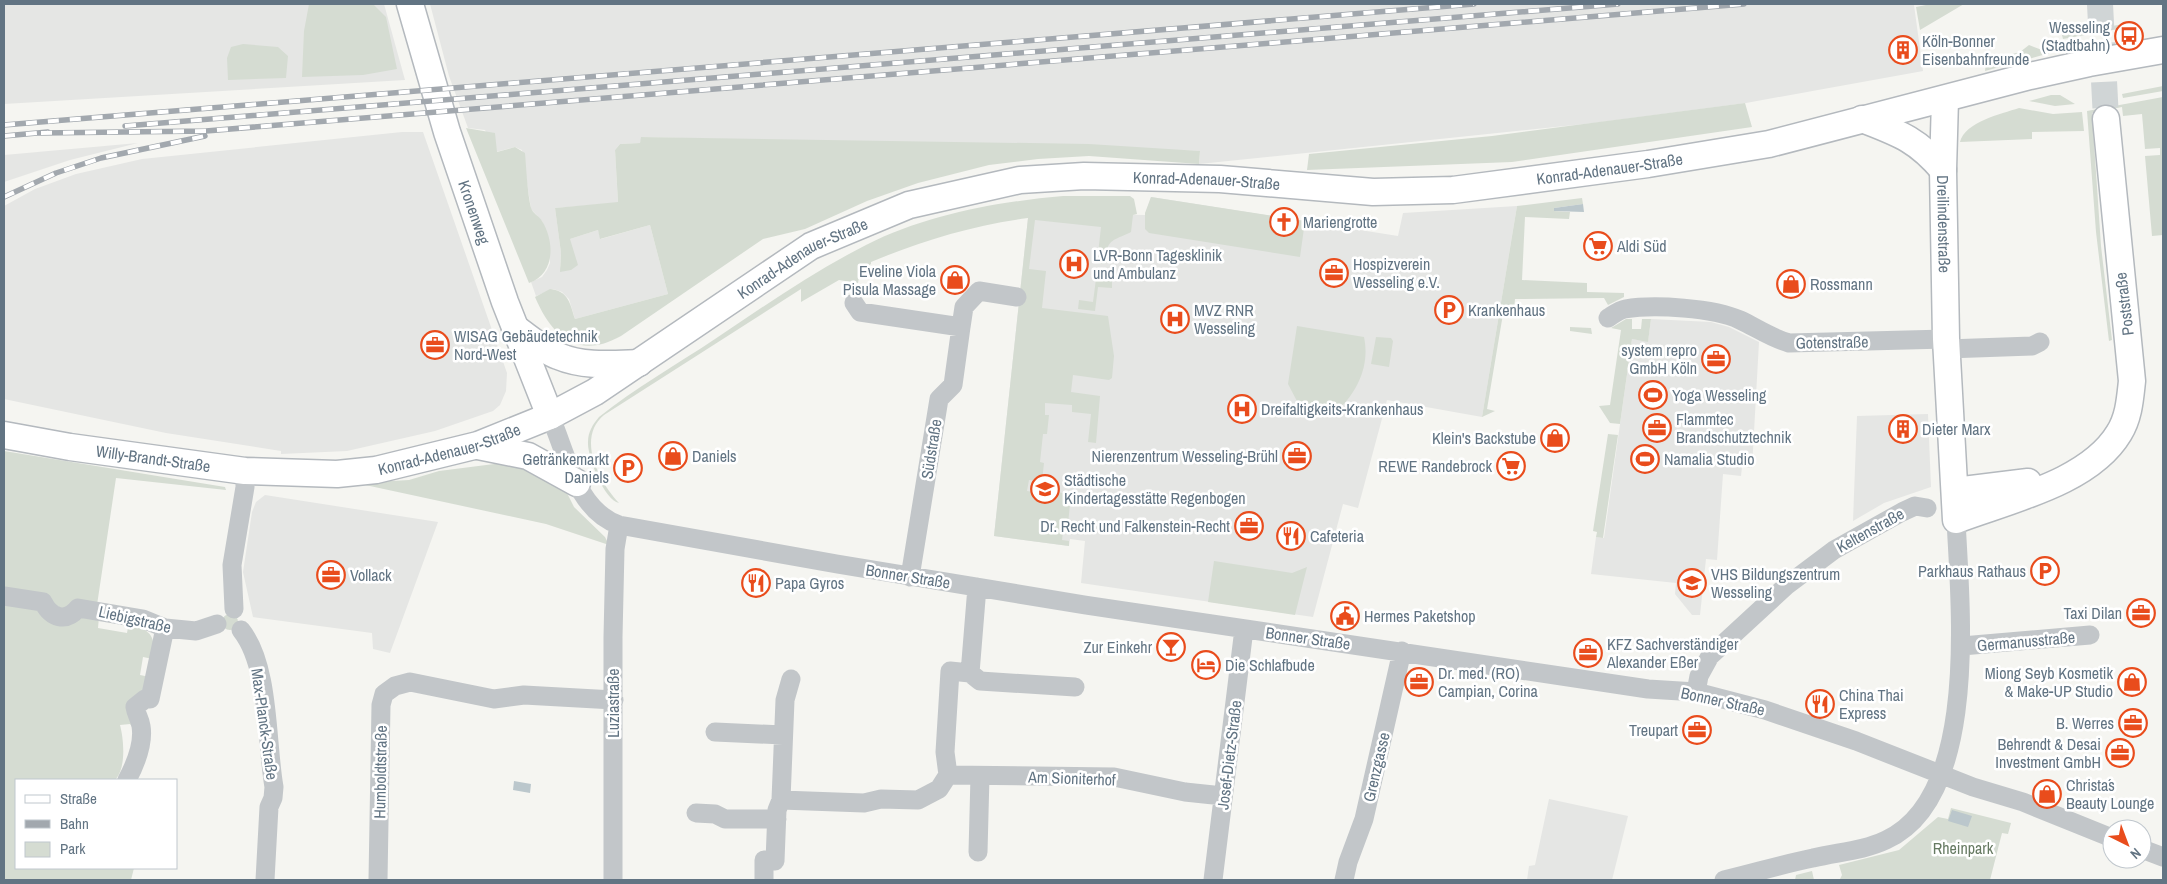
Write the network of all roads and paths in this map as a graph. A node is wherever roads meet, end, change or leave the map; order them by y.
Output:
1 (410, 4) edge
2 (2163, 50) edge
3 (1945, 99) junction
4 (1862, 119) junction
5 (2106, 119) tunnel mouth
6 (1943, 170) junction
7 (1017, 297) dead end
8 (854, 303) dead end
9 (1608, 318) dead end
10 (961, 327) junction
11 (515, 328) junction
12 (2040, 342) dead end
13 (1947, 344) junction
14 (640, 363) junction
15 (550, 416) junction
16 (4, 436) edge
17 (478, 445) junction
18 (2080, 469) junction
19 (245, 471) junction
20 (305, 473) joint
21 (577, 483) junction
22 (1955, 491) junction
23 (1927, 508) dead end
24 (1956, 520) junction
25 (620, 526) junction
26 (910, 577) junction
27 (977, 587) junction
28 (4, 596) edge
29 (234, 609) junction
30 (217, 624) junction
31 (165, 628) junction
32 (1244, 629) junction
33 (241, 630) junction
34 (2090, 635) dead end
35 (1962, 646) junction
36 (1402, 651) junction
37 (970, 673) junction
38 (791, 678) dead end
39 (1075, 687) dead end
40 (1696, 692) junction
41 (614, 700) junction
42 (716, 732) dead end
43 (783, 735) junction
44 (1941, 773) junction
45 (948, 775) junction
46 (980, 776) junction
47 (128, 779) edge
48 (1223, 796) junction
49 (782, 800) junction
50 (696, 813) dead end
51 (777, 819) junction
52 (2102, 834) edge
53 (978, 852) dead end
54 (265, 880) edge
55 (378, 880) edge
56 (613, 880) edge
57 (764, 880) edge
58 (1213, 880) edge
59 (1344, 880) edge
60 (1724, 880) edge

1 - 11 main road, Kronenweg
2 - 3 main road, Konrad-Adenauer-Straße
3 - 4 main road, Konrad-Adenauer-Straße
3 - 6 main road, Dreilindenstraße
4 - 6 main road
4 - 14 main road, Konrad-Adenauer-Straße
5 - 18 main road, Poststraße
6 - 13 main road, Dreilindenstraße
7 - 10 street, Südstraße
8 - 10 street
9 - 13 street, Gotenstraße
10 - 26 street, Südstraße
11 - 14 main road
11 - 15 main road, Kronenweg
12 - 13 street
13 - 22 main road, Dreilindenstraße
14 - 15 main road, Konrad-Adenauer-Straße
15 - 17 main road, Konrad-Adenauer-Straße
15 - 21 street, Bonner Straße
16 - 19 main road, Willy-Brandt-Straße
17 - 20 main road, Konrad-Adenauer-Straße
17 - 21 main road
18 - 22 main road, Poststraße
18 - 24 main road, Poststraße
19 - 20 main road, Willy-Brandt-Straße
19 - 29 street, Max-Planck-Straße
21 - 25 street, Bonner Straße
22 - 24 main road, Dreilindenstraße
23 - 40 street, Keltenstraße
24 - 35 street, Germanusstraße
25 - 26 street, Bonner Straße
25 - 41 street, Luziastraße
26 - 27 street, Bonner Straße
27 - 32 street, Bonner Straße
27 - 37 street
28 - 31 street, Liebigstraße
29 - 30 street
29 - 33 street, Max-Planck-Straße
30 - 31 street, Liebigstraße
30 - 33 street
31 - 47 street
32 - 36 street, Bonner Straße
32 - 48 street, Josef-Dietz-Straße
33 - 54 street, Max-Planck-Straße
34 - 35 street, Germanusstraße
35 - 44 street, Germanusstraße
36 - 40 street, Bonner Straße
36 - 59 street, Grenzgasse
37 - 39 street
37 - 45 street
38 - 43 street
40 - 44 street, Bonner Straße
41 - 55 street, Humboldtstraße
41 - 56 street, Luziastraße
42 - 43 street
43 - 49 street
44 - 52 street, Bonner Straße
44 - 60 street, Germanusstraße
45 - 46 street, Am Sioniterhof
45 - 49 street
46 - 48 street, Am Sioniterhof
46 - 53 street
48 - 58 street, Josef-Dietz-Straße
49 - 51 street
50 - 51 street
51 - 57 street

